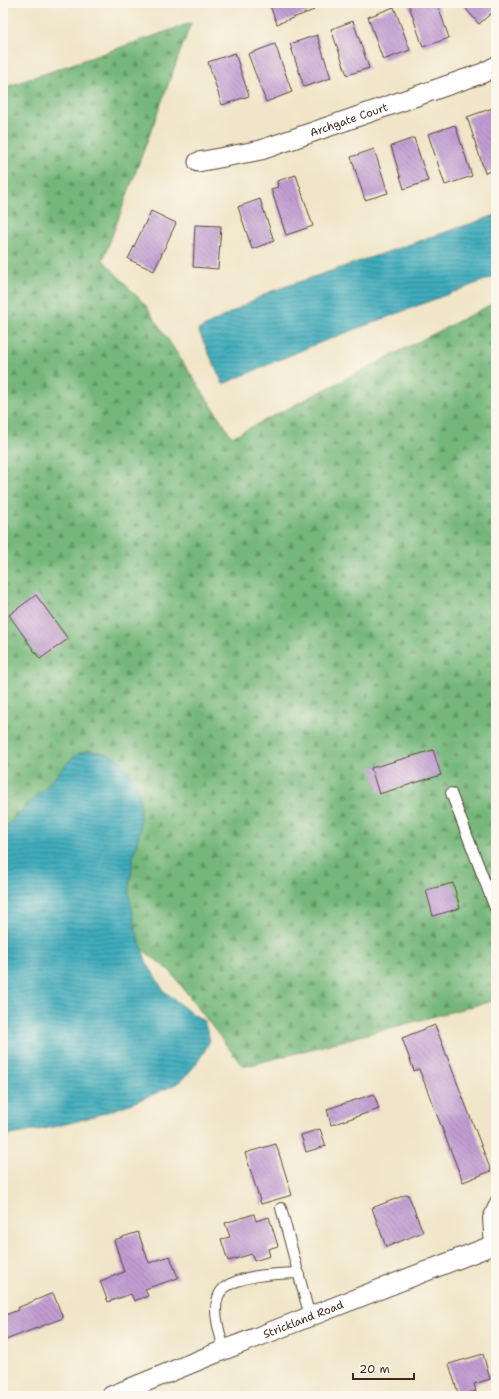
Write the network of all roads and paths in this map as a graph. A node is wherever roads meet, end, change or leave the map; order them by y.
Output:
1 (496, 66) edge
2 (198, 162) dead end
3 (451, 793) dead end
4 (496, 911) edge
5 (496, 1200) edge
6 (281, 1208) dead end
7 (493, 1246) edge
8 (299, 1273) junction
9 (310, 1317) junction
10 (224, 1350) junction
11 (112, 1396) edge

1 - 2 street, Archgate Court
3 - 4 lane
5 - 7 lane
6 - 8 lane
7 - 9 street, Strickland Road
8 - 9 lane
8 - 10 lane
9 - 10 street, Strickland Road
10 - 11 street, Strickland Road

